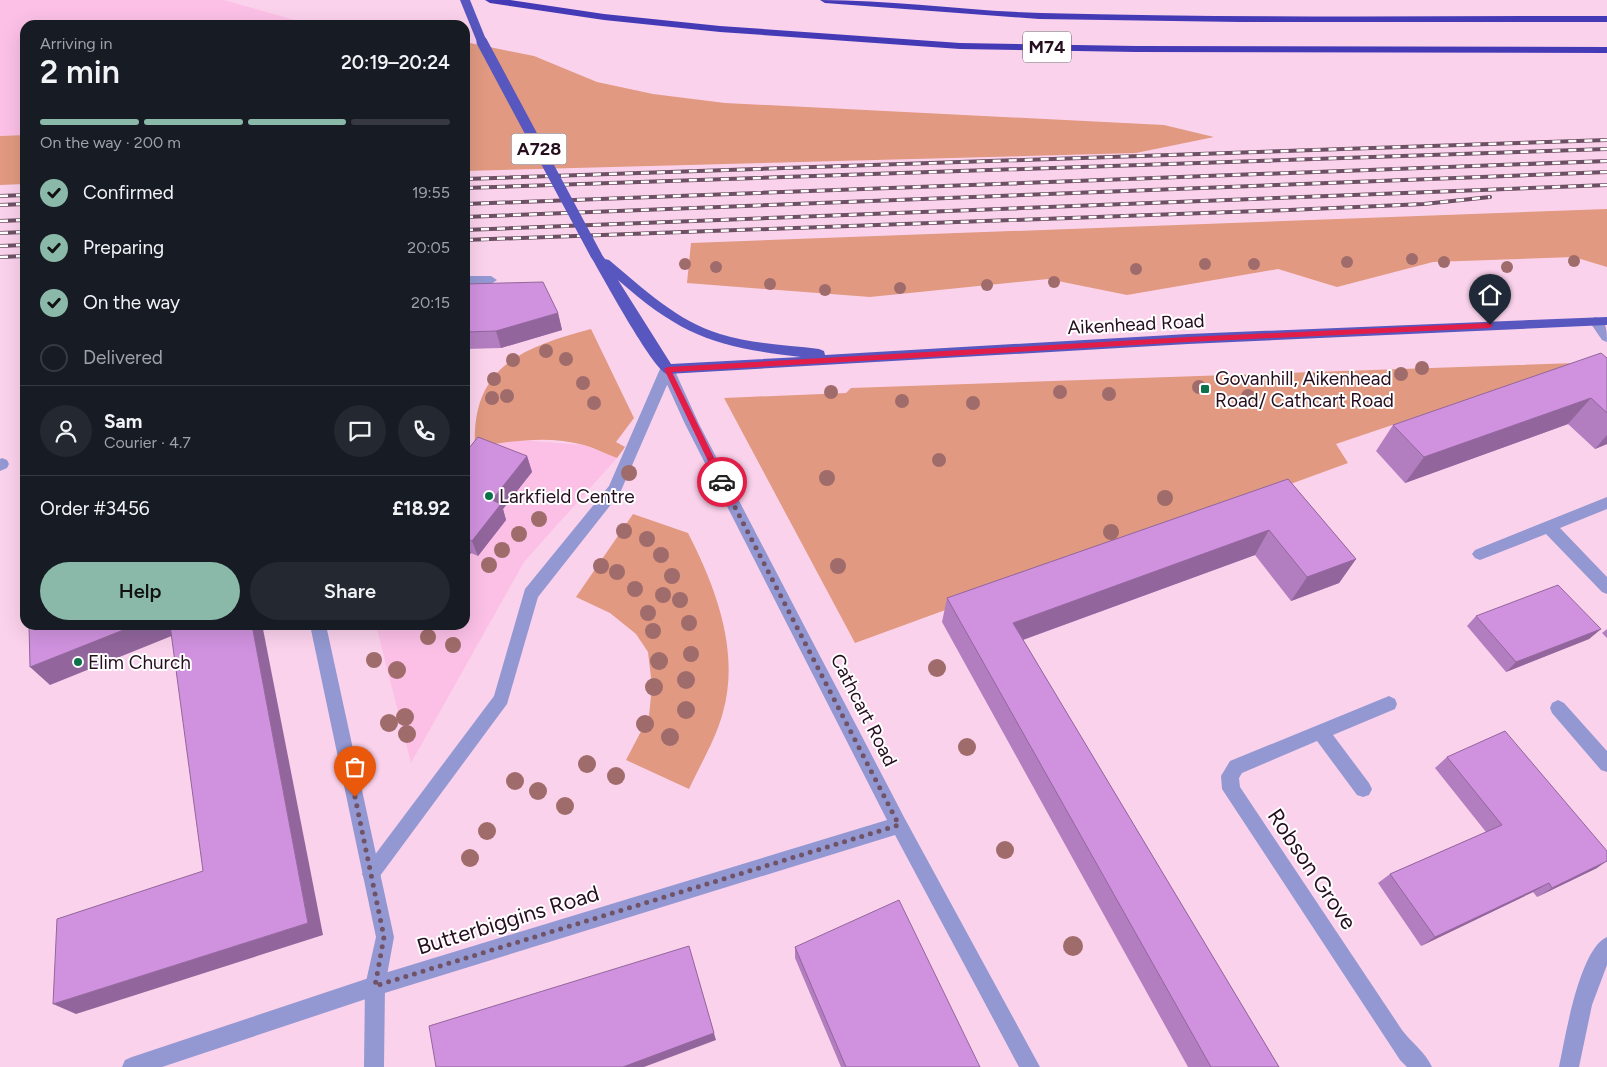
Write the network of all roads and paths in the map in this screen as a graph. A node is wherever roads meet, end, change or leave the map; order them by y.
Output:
1 (465, 0) edge
2 (490, 0) edge
3 (825, 0) edge
4 (1607, 19) edge
5 (1607, 50) edge
6 (596, 255) junction
7 (470, 280) edge
8 (491, 280) dead end
9 (1601, 321) edge
10 (1607, 337) edge
11 (853, 358) junction
12 (668, 369) junction
13 (1607, 503) edge
14 (1549, 527) junction
15 (1480, 554) dead end
16 (1607, 587) edge
17 (319, 630) edge
18 (1389, 704) dead end
19 (1558, 708) dead end
20 (1320, 731) junction
21 (1607, 764) edge
22 (1363, 789) dead end
23 (899, 825) junction
24 (371, 874) junction
25 (1607, 947) edge
26 (375, 986) junction
27 (132, 1067) edge
28 (374, 1067) edge
29 (1030, 1067) edge
30 (1422, 1067) edge
31 (1569, 1067) edge

1 - 6 main road, A728, bridge
2 - 5 highway, M74
3 - 4 highway, M74
6 - 11 main road
6 - 12 main road, A728
7 - 8 street
9 - 10 street
9 - 11 main road, Aikenhead Road
11 - 12 main road, Aikenhead Road
12 - 23 street, Cathcart Road
12 - 24 street
13 - 14 street
14 - 15 street
14 - 16 street
17 - 24 street
18 - 20 street, Robson Grove
19 - 21 street
20 - 22 street
20 - 30 street, Robson Grove
23 - 26 street, Butterbiggins Road
23 - 29 street, Cathcart Road
24 - 26 street
25 - 31 street
26 - 27 street, Butterbiggins Road
26 - 28 street

